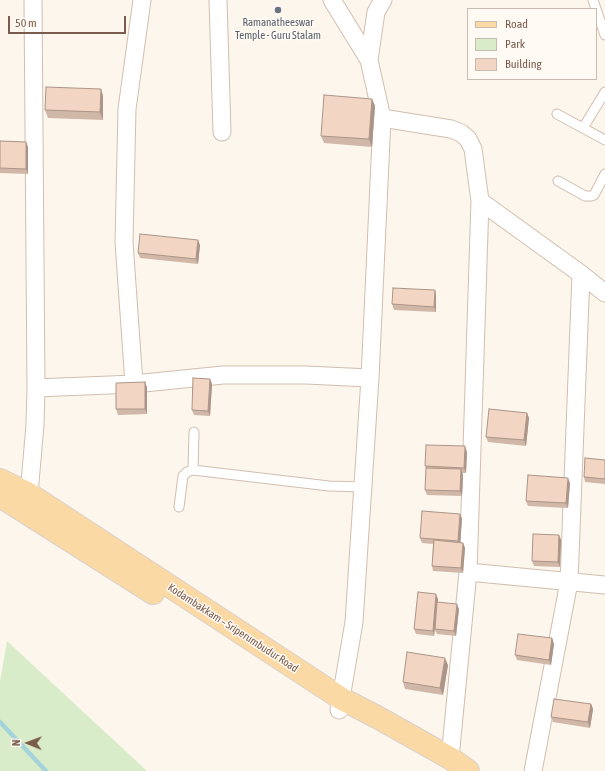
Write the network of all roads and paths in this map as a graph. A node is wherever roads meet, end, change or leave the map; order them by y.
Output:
1 (33, 0) edge
2 (142, 0) edge
3 (218, 0) edge
4 (332, 0) edge
5 (383, 0) edge
6 (597, 12) edge
7 (605, 35) edge
8 (368, 60) junction
9 (605, 92) edge
10 (558, 114) dead end
11 (382, 118) junction
12 (583, 128) junction
13 (222, 132) dead end
14 (605, 140) edge
15 (605, 174) edge
16 (558, 181) dead end
17 (480, 201) junction
18 (581, 274) junction
19 (605, 293) edge
20 (370, 378) junction
21 (134, 384) junction
22 (36, 388) junction
23 (194, 432) dead end
24 (193, 470) junction
25 (0, 480) edge
26 (363, 488) junction
27 (29, 494) junction
28 (0, 496) edge
29 (179, 507) dead end
30 (62, 526) junction
31 (468, 572) junction
32 (569, 582) junction
33 (605, 585) edge
34 (340, 705) junction
35 (447, 765) edge
36 (468, 771) edge
37 (533, 771) edge

1 - 22 street
2 - 21 street
3 - 13 street
4 - 8 street
5 - 8 street
6 - 7 lane
8 - 11 street
9 - 12 lane
10 - 12 lane
11 - 17 street
11 - 20 street
12 - 14 lane
15 - 16 lane
17 - 18 street
17 - 31 street
18 - 19 street
18 - 32 street
20 - 21 street
20 - 26 street
21 - 22 street
22 - 27 street
23 - 24 lane
24 - 26 lane
24 - 29 lane
25 - 27 main road, Kodambakkam – Sriperumbudur Road
26 - 34 street
27 - 30 main road, Kodambakkam – Sriperumbudur Road
28 - 30 main road, Kodambakkam – Sriperumbudur Road
30 - 34 main road, Kodambakkam – Sriperumbudur Road
31 - 32 street
31 - 35 street
32 - 33 street
32 - 37 street
34 - 35 main road, Kodambakkam – Sriperumbudur Road
35 - 36 main road, Kodambakkam – Sriperumbudur Road

